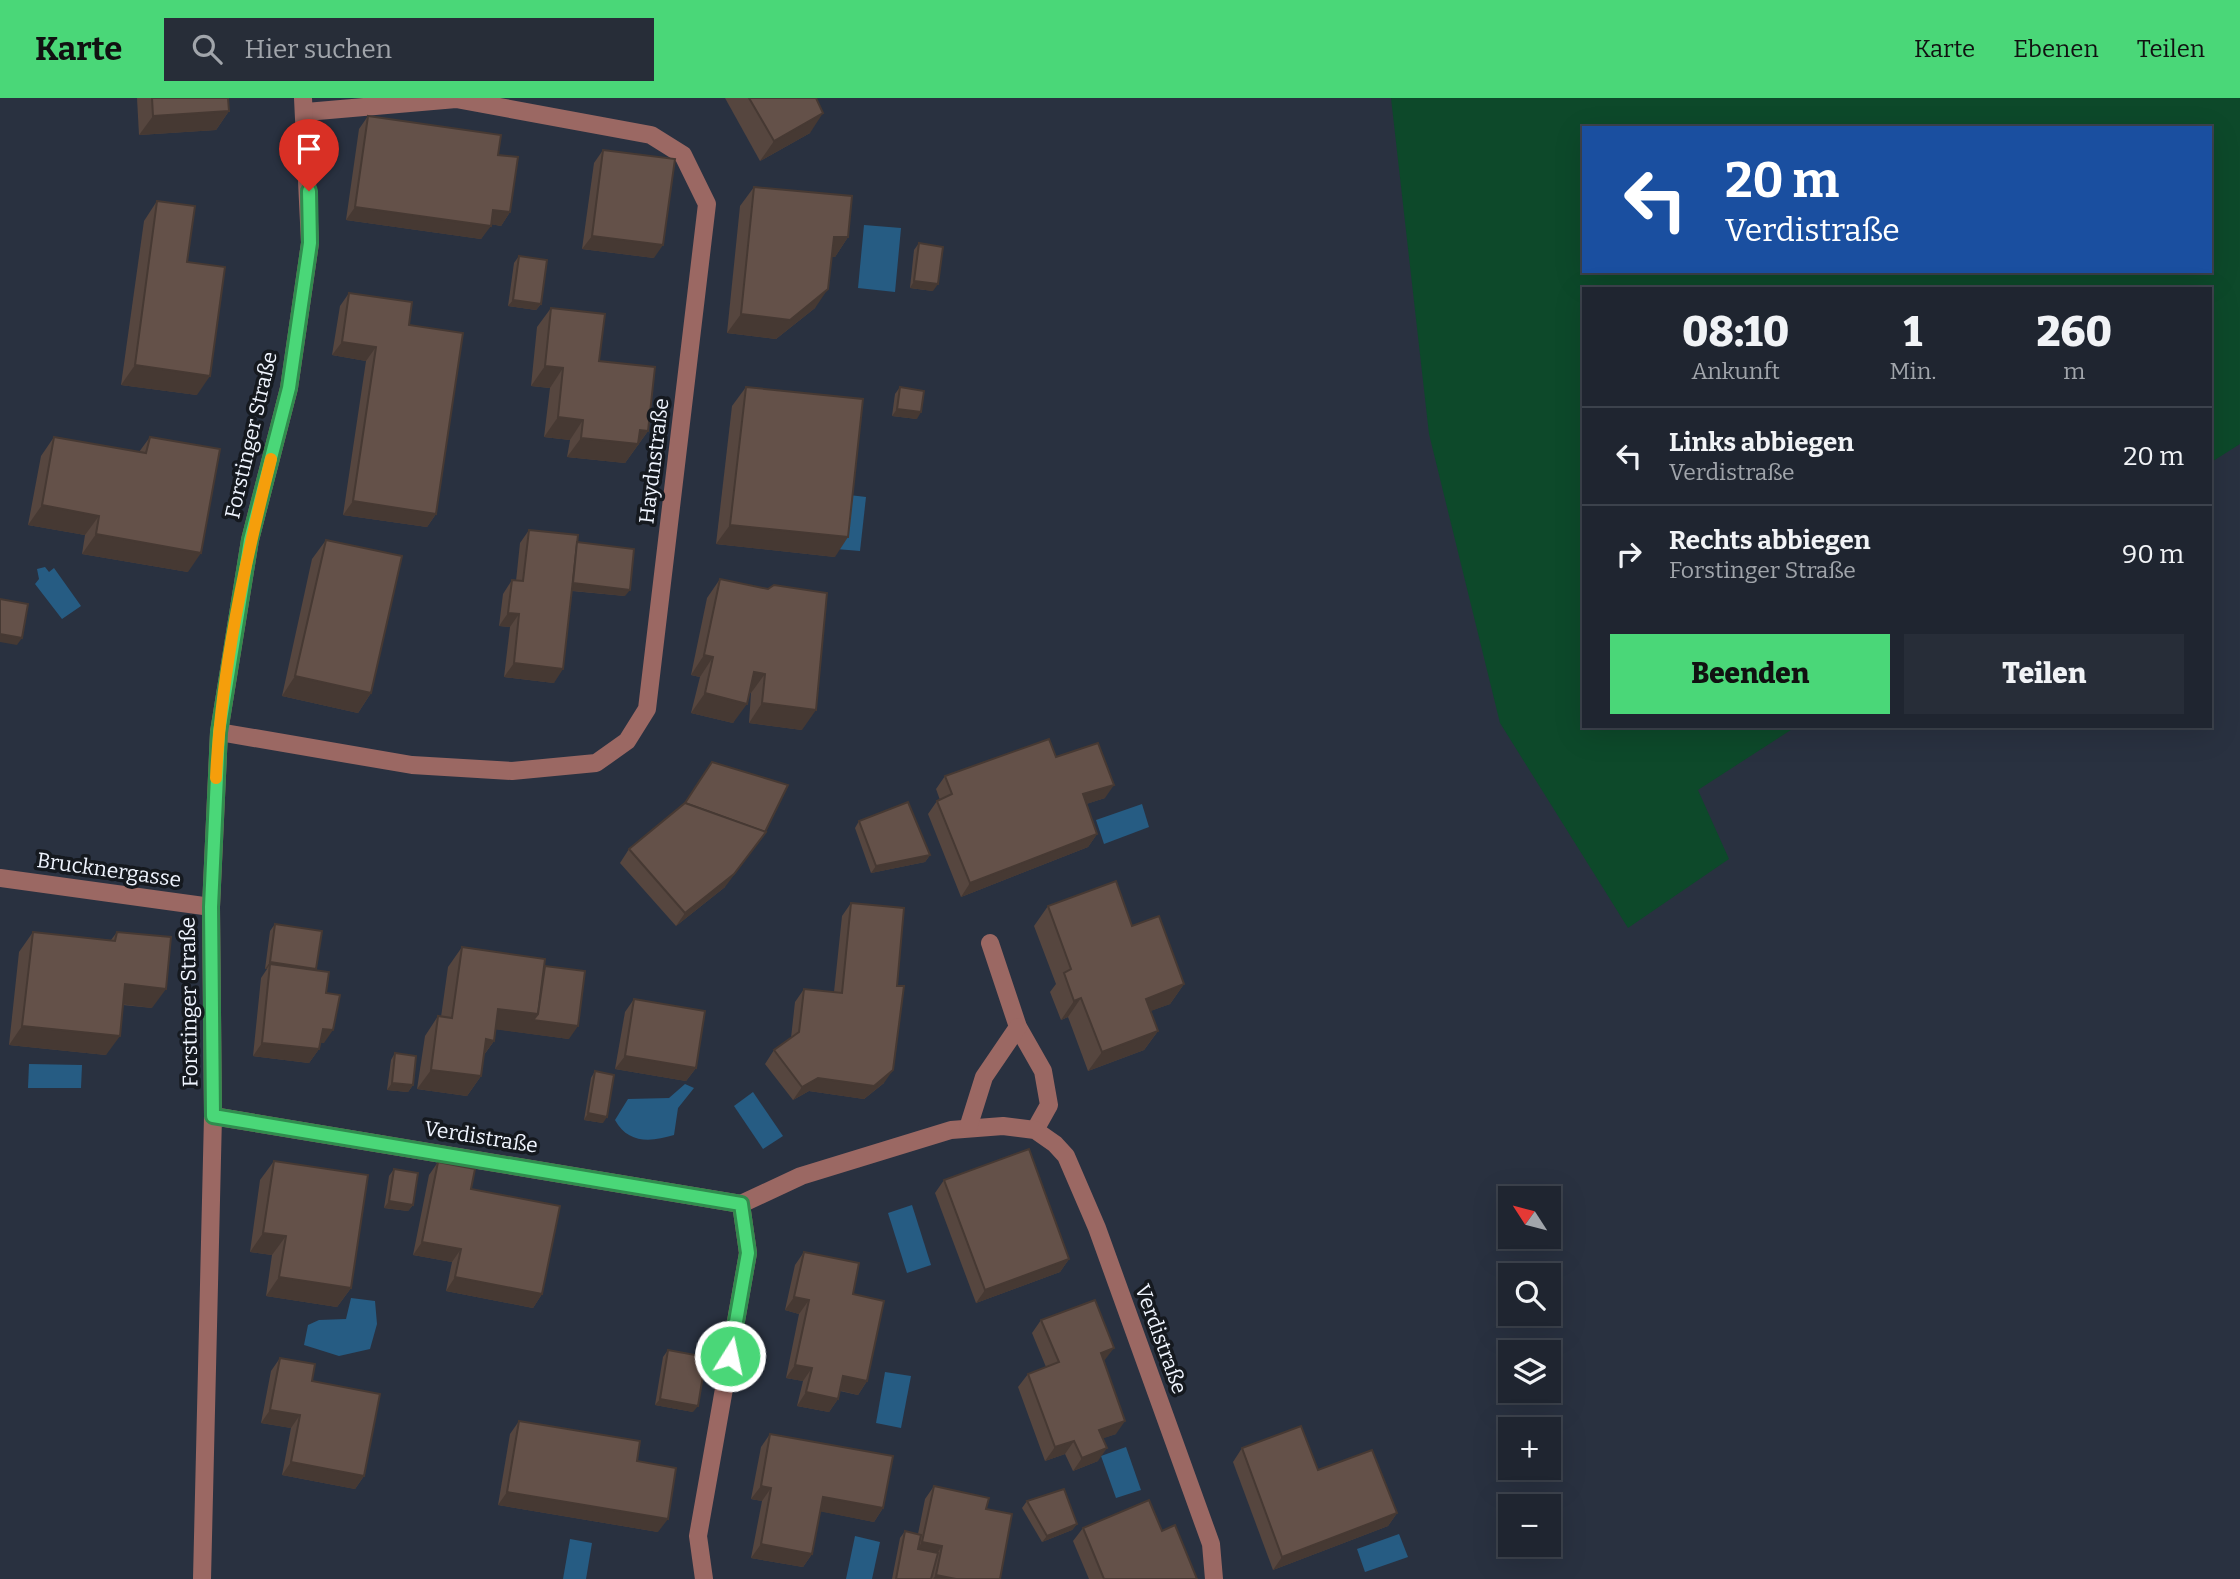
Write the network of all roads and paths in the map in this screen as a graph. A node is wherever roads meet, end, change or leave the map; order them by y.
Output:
1 (304, 105) edge
2 (219, 732) junction
3 (0, 878) edge
4 (211, 907) junction
5 (990, 943) dead end
6 (1018, 1027) junction
7 (213, 1116) junction
8 (968, 1128) junction
9 (1035, 1130) junction
10 (741, 1204) junction
11 (202, 1579) edge
12 (704, 1579) edge
13 (1214, 1579) edge

1 - 2 street, Forstinger Straße
1 - 2 street, Haydnstraße
2 - 4 street, Forstinger Straße
3 - 4 street, Brucknergasse
4 - 7 street, Forstinger Straße
5 - 6 street
6 - 8 street
6 - 9 street
7 - 10 street, Verdistraße
7 - 11 street, Forstinger Straße
8 - 9 street
8 - 10 street
9 - 13 street, Verdistraße
10 - 12 street

